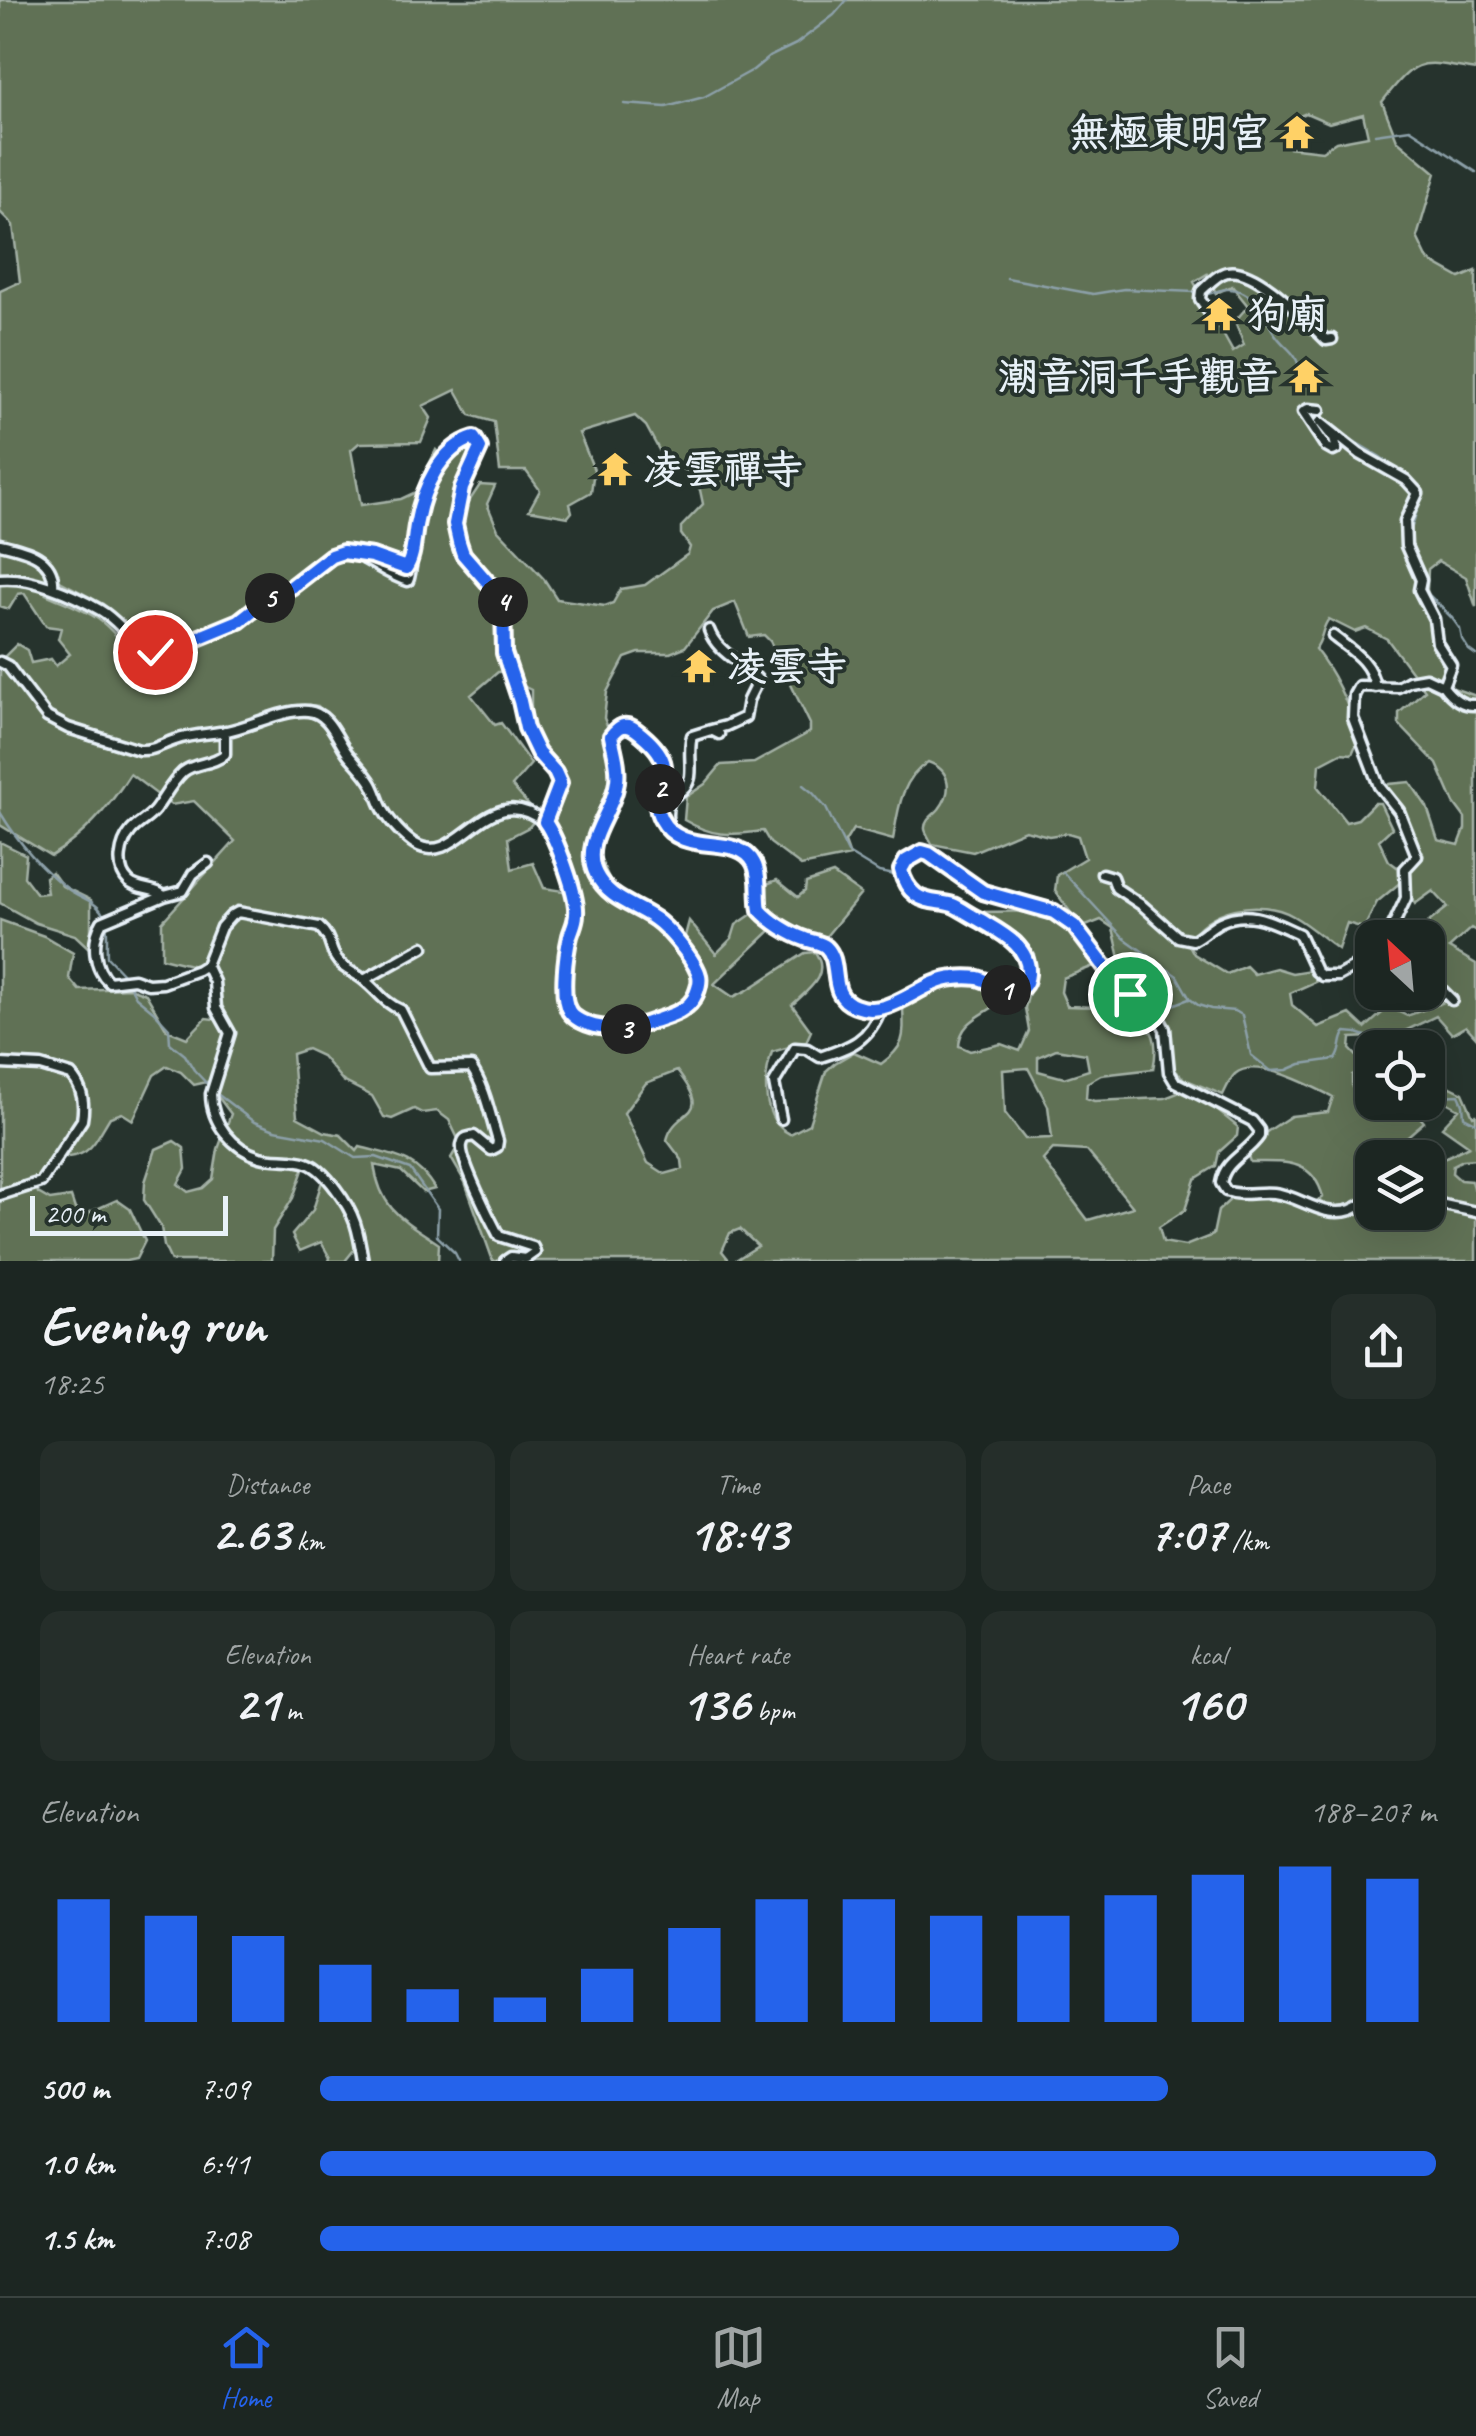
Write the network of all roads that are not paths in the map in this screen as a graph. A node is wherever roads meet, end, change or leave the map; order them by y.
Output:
1 (1214, 319) dead end
2 (1332, 339) dead end
3 (1320, 410) dead end
4 (0, 544) edge
5 (0, 578) edge
6 (53, 588) junction
7 (710, 630) dead end
8 (1333, 636) dead end
9 (0, 662) edge
10 (1442, 686) junction
11 (1374, 687) junction
12 (1476, 706) edge
13 (225, 731) junction
14 (545, 822) junction
15 (669, 831) junction
16 (208, 863) dead end
17 (1102, 874) dead end
18 (164, 896) junction
19 (1396, 920) edge
20 (423, 946) dead end
21 (206, 965) junction
22 (1355, 966) edge
23 (364, 980) junction
24 (1445, 993) edge
25 (1452, 1000) dead end
26 (881, 1008) junction
27 (0, 1064) edge
28 (781, 1119) dead end
29 (0, 1195) edge
30 (1445, 1205) edge
31 (1355, 1208) edge
32 (1476, 1212) edge
33 (363, 1261) edge
34 (505, 1261) edge

1 - 2 street
3 - 10 street
4 - 6 street
5 - 6 street
6 - 14 street
7 - 15 street
8 - 11 street
9 - 13 street
10 - 11 street
10 - 12 street
11 - 19 street
13 - 14 street
13 - 18 street
14 - 15 street
15 - 26 street
16 - 18 street
17 - 22 street
18 - 21 street
20 - 23 street
21 - 23 street
21 - 33 street
23 - 34 street
24 - 25 street
26 - 28 street
26 - 31 street
27 - 29 street
30 - 32 street

